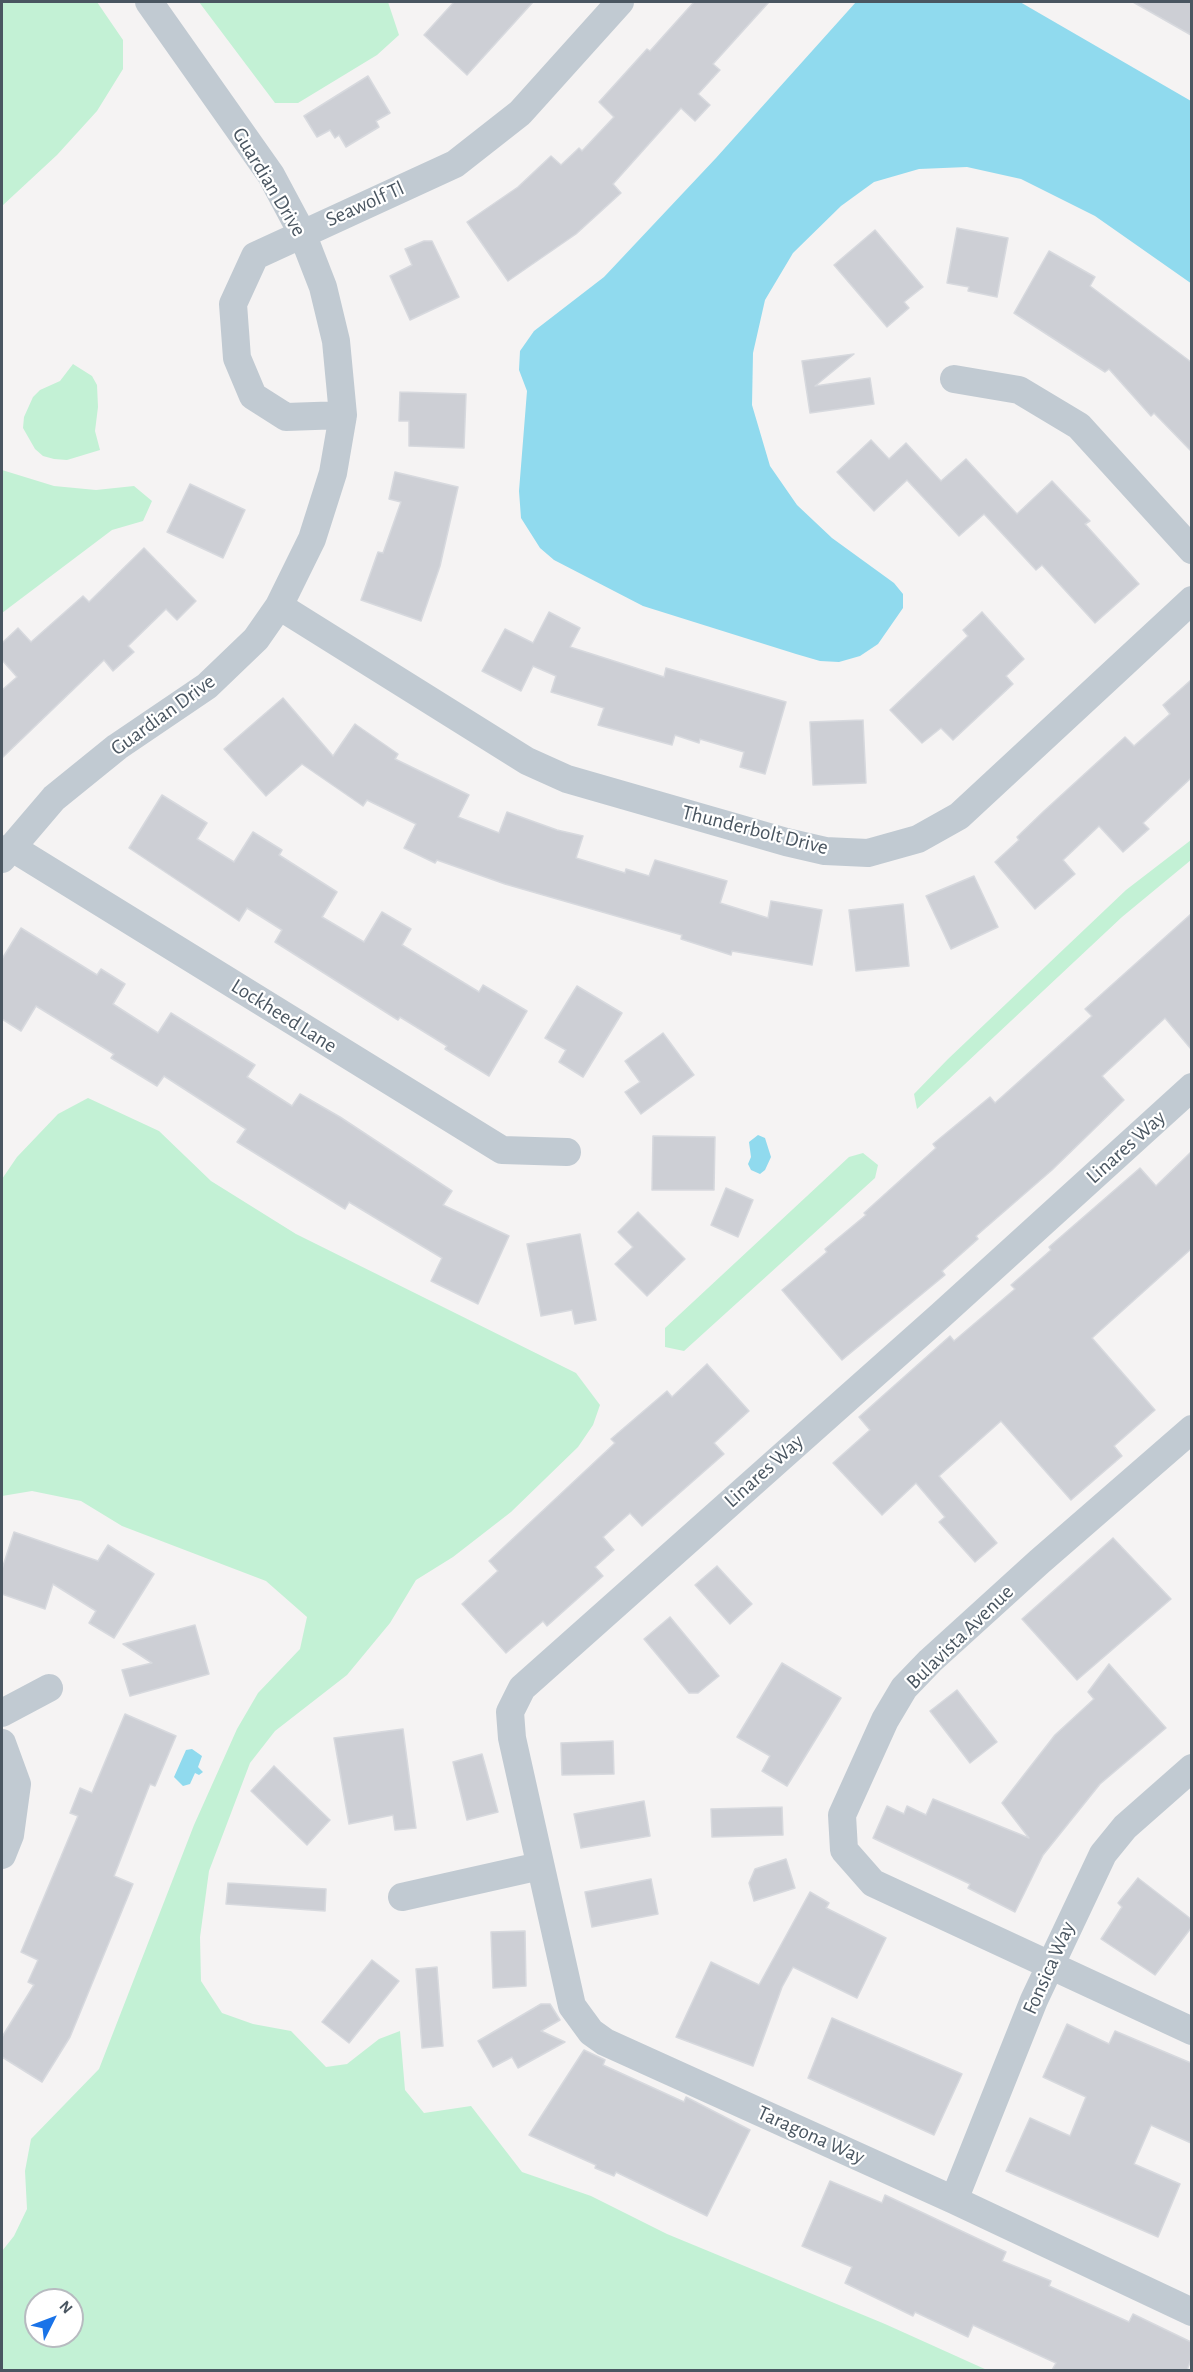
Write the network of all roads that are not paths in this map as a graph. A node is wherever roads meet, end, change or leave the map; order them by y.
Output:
1 (149, 2) edge
2 (620, 2) edge
3 (302, 232) junction
4 (954, 379) dead end
5 (342, 415) junction
6 (1191, 550) edge
7 (1191, 600) edge
8 (279, 606) junction
9 (6, 853) edge
10 (1189, 1095) edge
11 (567, 1152) dead end
12 (1191, 1430) edge
13 (49, 1688) dead end
14 (2, 1713) edge
15 (2, 1743) edge
16 (1191, 1768) edge
17 (2, 1855) edge
18 (540, 1866) junction
19 (402, 1897) dead end
20 (1050, 1966) junction
21 (1191, 2031) edge
22 (954, 2200) junction
23 (1191, 2312) edge

1 - 3 street, Guardian Drive
2 - 3 street, Seawolf Tl
3 - 5 street, Guardian Drive
3 - 5 street, Seawolf Tl
4 - 6 street
5 - 8 street, Guardian Drive
7 - 8 street, Thunderbolt Drive
8 - 9 street, Guardian Drive
9 - 11 street, Lockheed Lane
10 - 18 street, Linares Way
12 - 20 street, Bulavista Avenue
13 - 14 street
15 - 17 street
16 - 20 street, Fonsica Way
18 - 19 street
18 - 22 street, Taragona Way
20 - 21 street, Bulavista Avenue
20 - 22 street, Fonsica Way
22 - 23 street, Taragona Way

